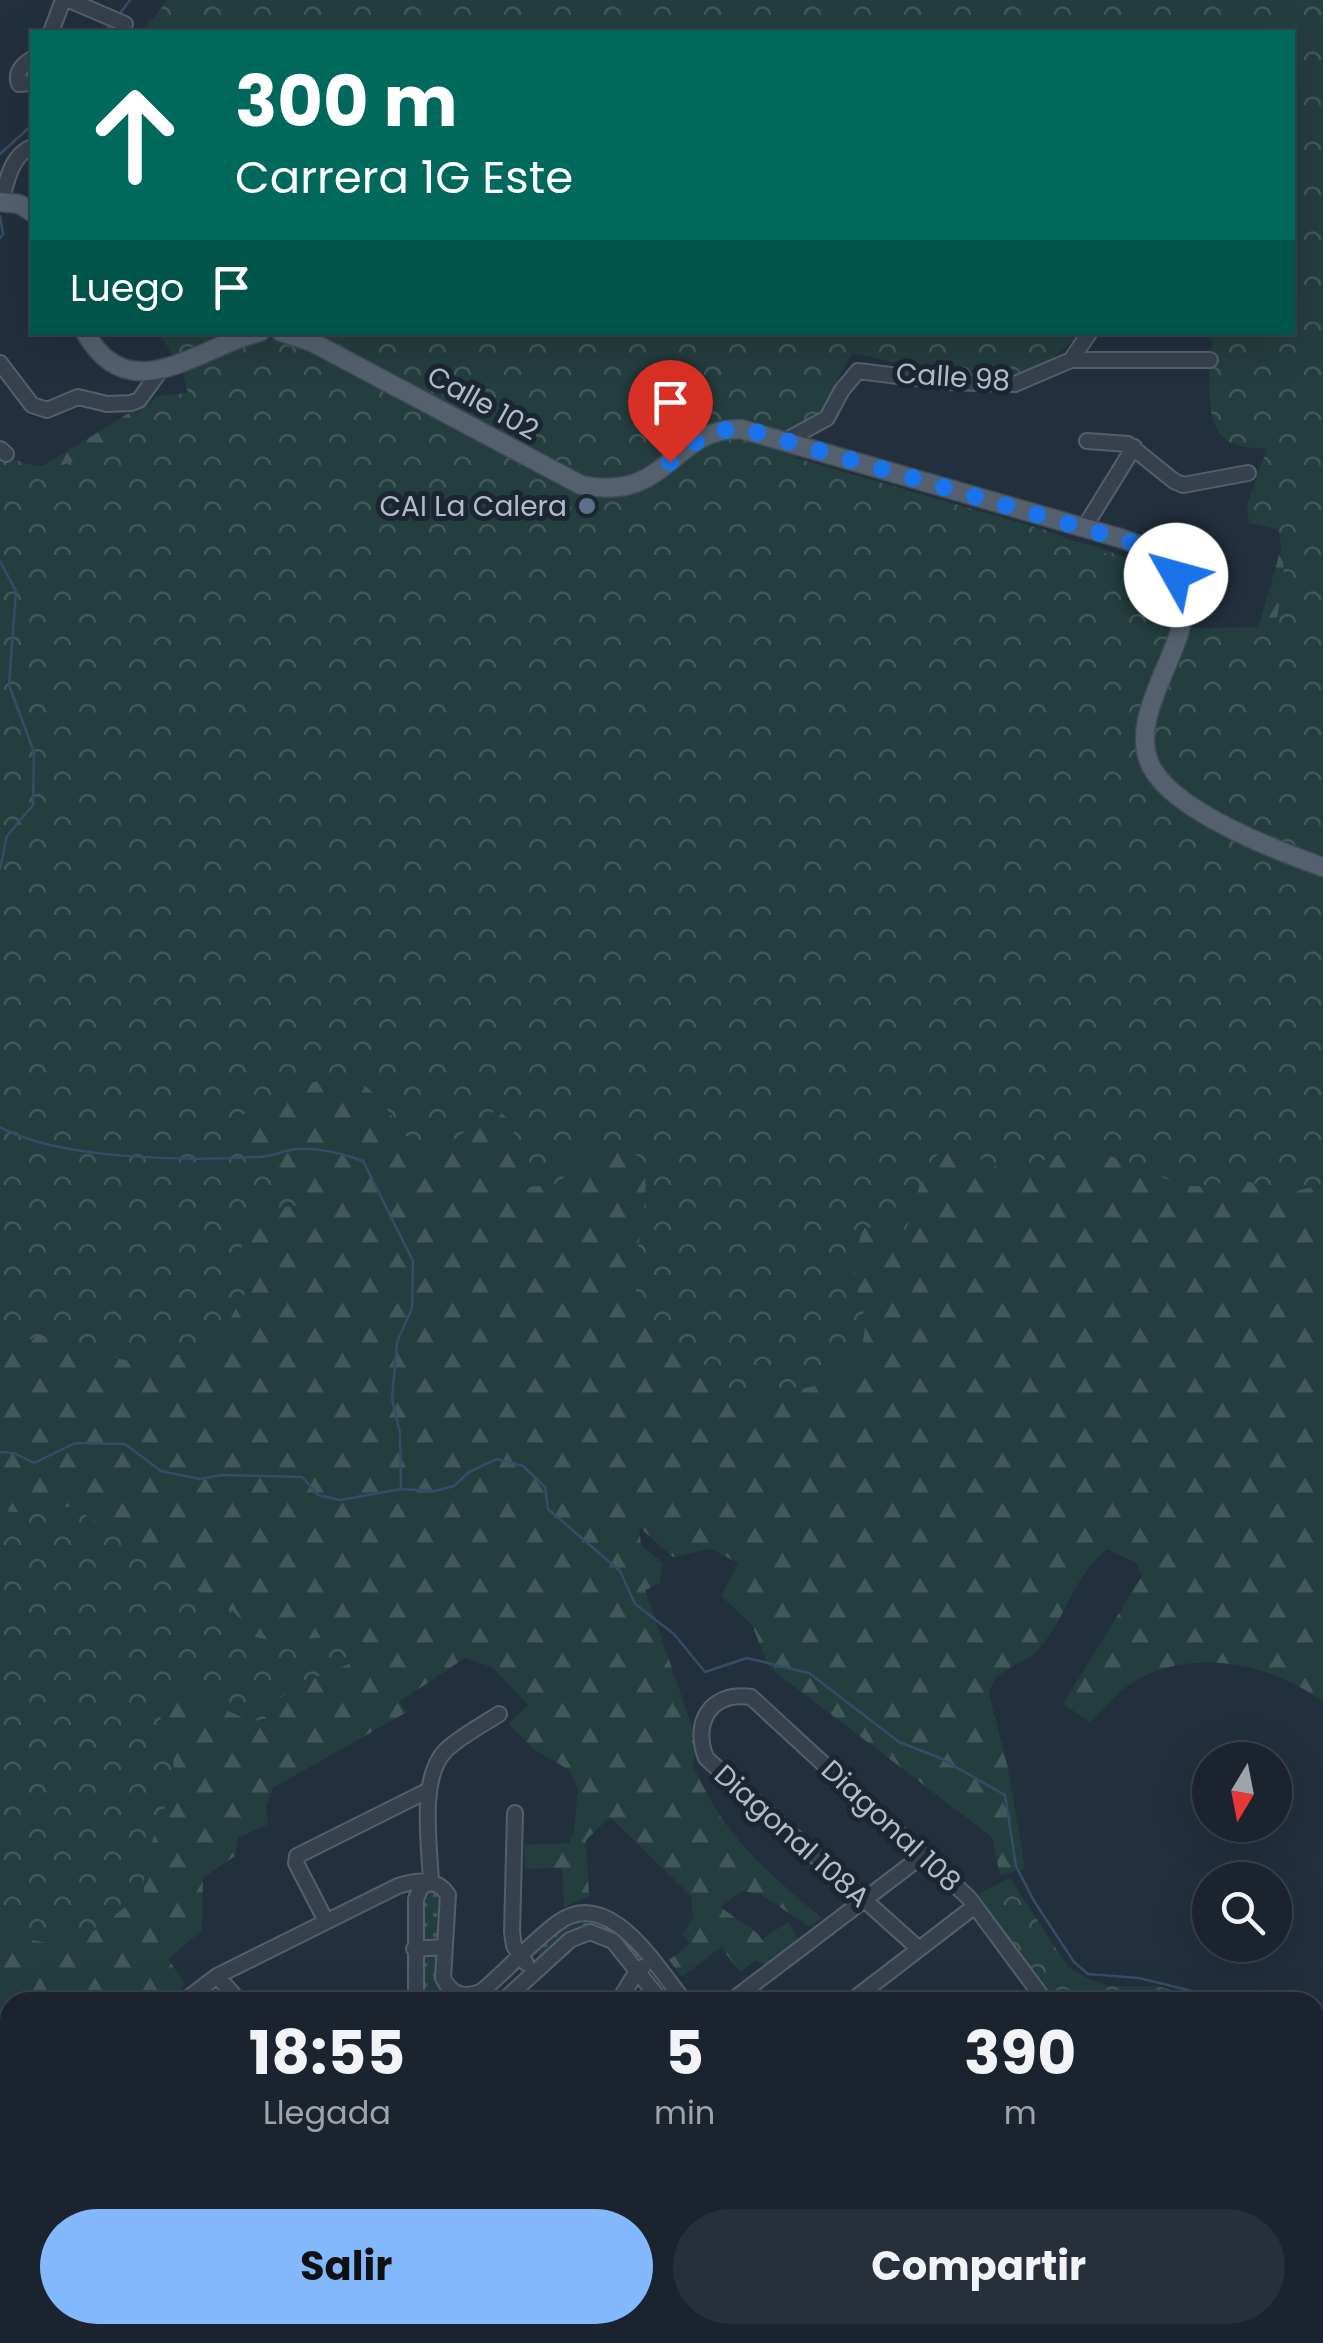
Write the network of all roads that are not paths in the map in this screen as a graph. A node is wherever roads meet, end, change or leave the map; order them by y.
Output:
1 (66, 0) edge
2 (118, 21) dead end
3 (52, 30) edge
4 (30, 60) edge
5 (26, 84) edge
6 (30, 148) edge
7 (0, 202) edge
8 (30, 211) edge
9 (87, 335) edge
10 (251, 335) edge
11 (290, 335) edge
12 (1088, 335) edge
13 (1071, 360) junction
14 (1210, 360) dead end
15 (0, 362) edge
16 (160, 371) junction
17 (785, 440) junction
18 (1087, 442) dead end
19 (1134, 447) junction
20 (1248, 474) dead end
21 (1084, 528) junction
22 (1323, 867) edge
23 (710, 1708) joint
24 (499, 1714) dead end
25 (428, 1790) junction
26 (515, 1813) dead end
27 (922, 1856) junction
28 (430, 1883) junction
29 (863, 1901) junction
30 (976, 1906) junction
31 (326, 1921) junction
32 (444, 1947) junction
33 (918, 1948) junction
34 (414, 1949) junction
35 (521, 1958) junction
36 (651, 1962) junction
37 (535, 1971) junction
38 (637, 1971) junction
39 (216, 1976) junction
40 (195, 1992) edge
41 (231, 1992) edge
42 (416, 1992) edge
43 (457, 1992) edge
44 (491, 1992) edge
45 (513, 1992) edge
46 (624, 1992) edge
47 (654, 1992) edge
48 (676, 1992) edge
49 (743, 1992) edge
50 (863, 1992) edge
51 (1036, 1992) edge

1 - 2 street
1 - 3 street
4 - 5 street
6 - 7 street
7 - 8 main road
9 - 16 main road
10 - 16 main road
11 - 17 main road, Calle 102
12 - 13 street
13 - 14 street
13 - 17 street, Calle 98
15 - 16 street
17 - 21 main road
18 - 19 street
19 - 20 street
19 - 21 street
21 - 22 main road
23 - 27 street, Diagonal 108
23 - 29 street, Diagonal 108A
24 - 25 street
25 - 28 street
25 - 31 street
26 - 35 street
27 - 29 street
27 - 30 street, Diagonal 108
28 - 31 street
28 - 32 street
28 - 34 street
29 - 33 street, Diagonal 108A
29 - 49 street
30 - 33 street
30 - 51 street, Diagonal 108
31 - 39 street
32 - 34 street
32 - 43 street
33 - 50 street
34 - 42 street
35 - 36 street
35 - 37 street
35 - 44 street
36 - 38 street
36 - 48 street
37 - 38 street
37 - 45 street
38 - 46 street
38 - 47 street
39 - 40 street
39 - 41 street

